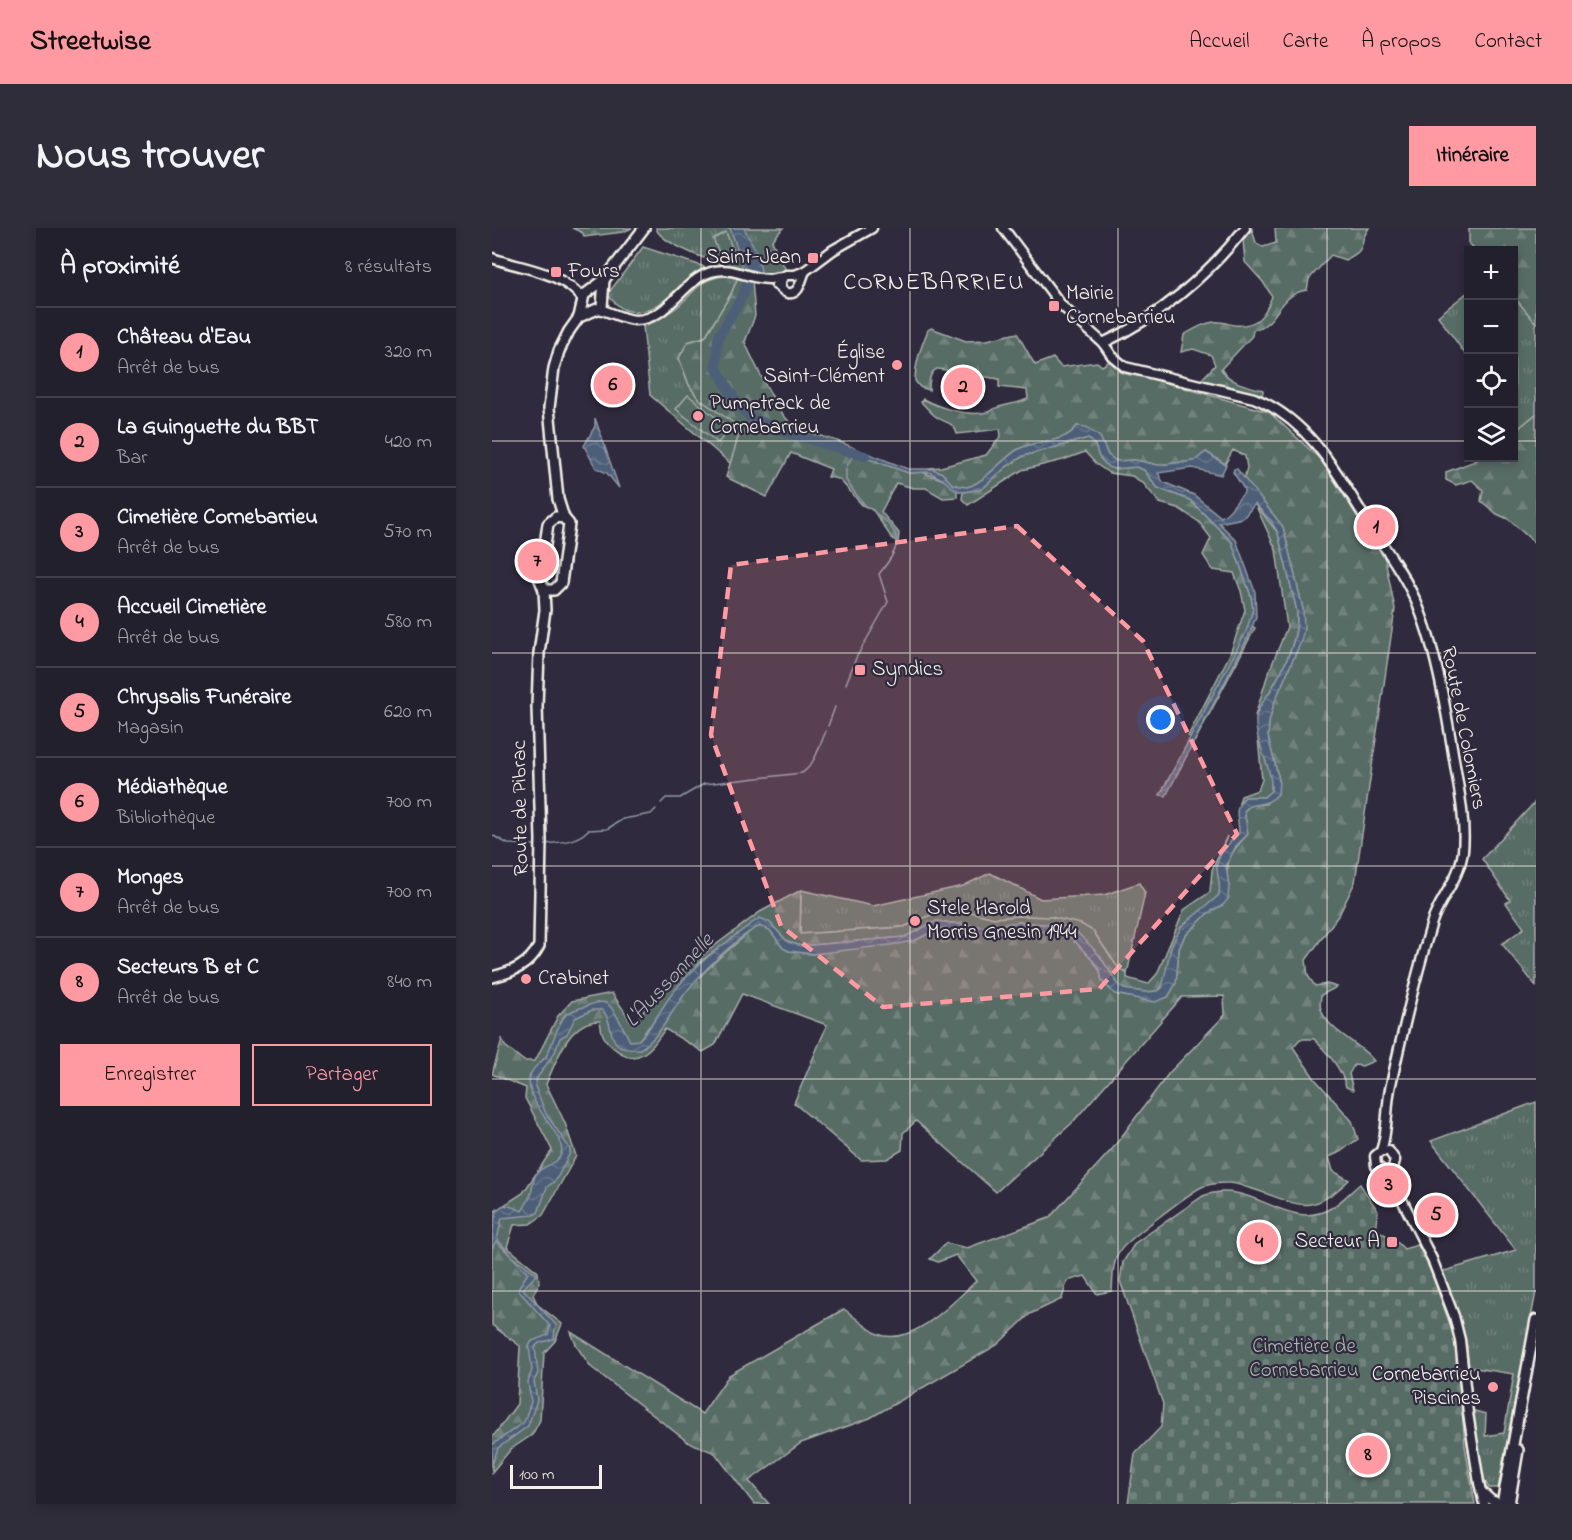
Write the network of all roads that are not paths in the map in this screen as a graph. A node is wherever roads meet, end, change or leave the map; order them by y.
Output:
1 (872, 228) edge
2 (1003, 228) edge
3 (1245, 228) edge
4 (642, 231) edge
5 (492, 258) edge
6 (783, 277) junction
7 (765, 278) junction
8 (797, 278) junction
9 (604, 280) junction
10 (781, 287) junction
11 (587, 296) junction
12 (600, 305) junction
13 (579, 317) junction
14 (1103, 343) junction
15 (558, 499) junction
16 (564, 518) junction
17 (553, 519) junction
18 (549, 590) junction
19 (492, 976) edge
20 (1385, 1151) junction
21 (1388, 1170) junction
22 (1536, 1320) edge
23 (1536, 1341) edge
24 (1480, 1490) junction
25 (1484, 1504) edge
26 (1502, 1504) edge
27 (1509, 1504) edge

1 - 8 street
2 - 14 street, Route de Colomiers
3 - 14 street
4 - 9 main road
5 - 11 street
6 - 7 street
6 - 8 street
6 - 10 street
7 - 10 street
7 - 12 street
8 - 10 street
9 - 11 main road
9 - 12 main road
11 - 12 main road
11 - 12 main road
11 - 13 main road
12 - 13 main road
13 - 15 main road
14 - 20 street, Route de Colomiers
15 - 16 main road
15 - 17 main road
16 - 17 main road
16 - 18 main road, Route de Pibrac
17 - 18 main road
18 - 19 main road, Route de Pibrac
20 - 21 street
20 - 21 street
21 - 24 street
22 - 26 main road
23 - 27 main road
24 - 25 street
24 - 26 street

